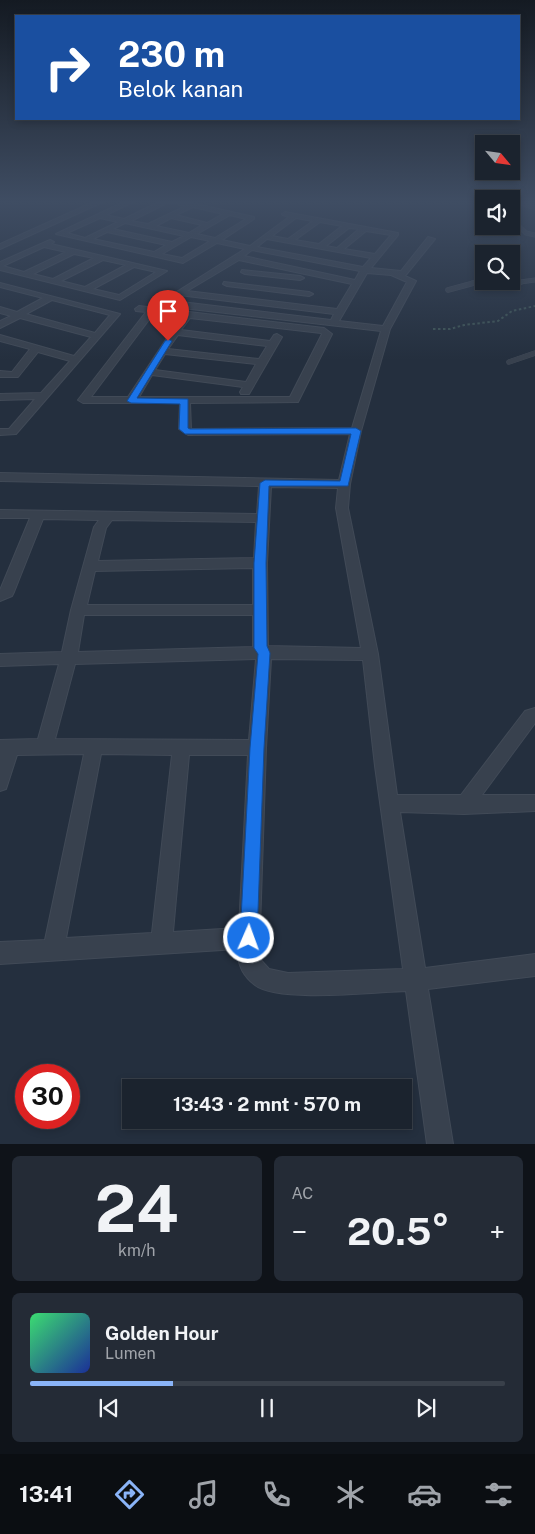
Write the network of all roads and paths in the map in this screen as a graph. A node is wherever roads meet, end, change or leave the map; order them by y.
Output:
1 (28, 253) edge
2 (69, 253) edge
3 (79, 253) edge
4 (148, 253) edge
5 (158, 253) edge
6 (195, 253) edge
7 (242, 253) edge
8 (279, 253) edge
9 (357, 253) edge
10 (380, 253) edge
11 (419, 253) edge
12 (155, 255) junction
13 (238, 256) junction
14 (377, 257) junction
15 (101, 258) junction
16 (260, 261) junction
17 (132, 264) junction
18 (0, 267) edge
19 (365, 270) junction
20 (244, 272) junction
21 (26, 274) junction
22 (395, 275) junction
23 (320, 277) junction
24 (535, 280) edge
25 (55, 281) junction
26 (357, 283) junction
27 (227, 284) junction
28 (0, 285) edge
29 (87, 289) junction
30 (448, 290) dead end
31 (310, 294) junction
32 (210, 297) junction
33 (50, 298) junction
34 (165, 302) dead end
35 (535, 306) edge
36 (301, 307) junction
37 (139, 309) dead end
38 (0, 310) edge
39 (151, 311) junction
40 (339, 312) junction
41 (18, 315) junction
42 (187, 316) junction
43 (334, 322) junction
44 (0, 325) edge
45 (284, 326) junction
46 (386, 329) junction
47 (433, 329) dead end
48 (175, 332) junction
49 (96, 336) junction
50 (0, 338) edge
51 (11, 341) junction
52 (273, 344) junction
53 (0, 348) edge
54 (36, 348) junction
55 (162, 350) junction
56 (535, 353) edge
57 (75, 359) junction
58 (261, 362) junction
59 (509, 362) dead end
60 (148, 372) junction
61 (0, 374) edge
62 (249, 385) junction
63 (43, 396) junction
64 (0, 397) edge
65 (241, 399) junction
66 (131, 401) junction
67 (185, 401) junction
68 (356, 431) junction
69 (0, 432) edge
70 (0, 477) edge
71 (265, 483) junction
72 (344, 484) junction
73 (0, 514) edge
74 (38, 515) junction
75 (109, 515) junction
76 (264, 518) junction
77 (260, 563) junction
78 (90, 566) junction
79 (0, 596) edge
80 (78, 610) junction
81 (260, 610) junction
82 (264, 653) junction
83 (370, 654) junction
84 (69, 658) junction
85 (0, 660) edge
86 (535, 715) edge
87 (44, 746) junction
88 (94, 746) junction
89 (181, 747) junction
90 (5, 748) edge
91 (257, 748) junction
92 (0, 783) edge
93 (390, 804) junction
94 (535, 804) edge
95 (464, 805) junction
96 (249, 938) junction
97 (160, 944) junction
98 (53, 950) junction
99 (0, 953) edge
100 (535, 965) edge
101 (416, 980) junction
102 (440, 1144) edge

1 - 18 street
2 - 21 street
3 - 15 street
4 - 12 street
5 - 12 street
6 - 12 street
7 - 13 street
8 - 19 street
9 - 14 street
10 - 14 street
11 - 22 street
13 - 16 street
13 - 32 street
14 - 19 street
15 - 17 street
15 - 25 street
16 - 20 street
16 - 23 street
17 - 29 street
17 - 29 street
18 - 21 street
19 - 22 street
19 - 26 street
20 - 23 street
20 - 27 street
21 - 25 street
22 - 46 street
23 - 26 street
23 - 31 street
24 - 30 lane
25 - 29 street
26 - 40 street
27 - 31 street
27 - 32 street
28 - 33 street
31 - 36 street
32 - 36 street
33 - 41 street
33 - 49 street
34 - 43 street
35 - 47 path
36 - 40 street
37 - 39 street
38 - 41 street
39 - 42 street
39 - 66 street
40 - 43 street
41 - 44 street
41 - 49 street
42 - 45 street
42 - 48 street
43 - 46 street
45 - 52 street
45 - 65 street
46 - 68 street
48 - 52 street
48 - 55 street
49 - 57 street
50 - 51 street
51 - 53 street
51 - 54 street
52 - 58 street
54 - 57 street
54 - 61 street
55 - 58 street
55 - 60 street
56 - 59 lane
57 - 63 street
58 - 62 street
60 - 62 street
60 - 66 street
62 - 65 street
63 - 64 street
63 - 69 street
65 - 67 street
66 - 67 street
67 - 68 street
68 - 72 street
70 - 71 street
71 - 72 street
71 - 76 street
72 - 83 street
73 - 74 street
74 - 75 street
74 - 79 street
75 - 76 street
75 - 78 street
76 - 77 street
77 - 78 street
77 - 81 street
78 - 80 street
80 - 81 street
80 - 84 street
81 - 82 street
82 - 83 street
82 - 84 street
82 - 91 street
83 - 93 street
84 - 85 street
84 - 87 street
86 - 95 street
87 - 88 street
87 - 90 street
88 - 89 street
88 - 98 street
89 - 91 street
89 - 97 street
90 - 92 street
91 - 96 street
93 - 95 street
93 - 101 street
94 - 95 street
96 - 97 street
96 - 101 street
97 - 98 street
98 - 99 street
100 - 101 street
101 - 102 street

